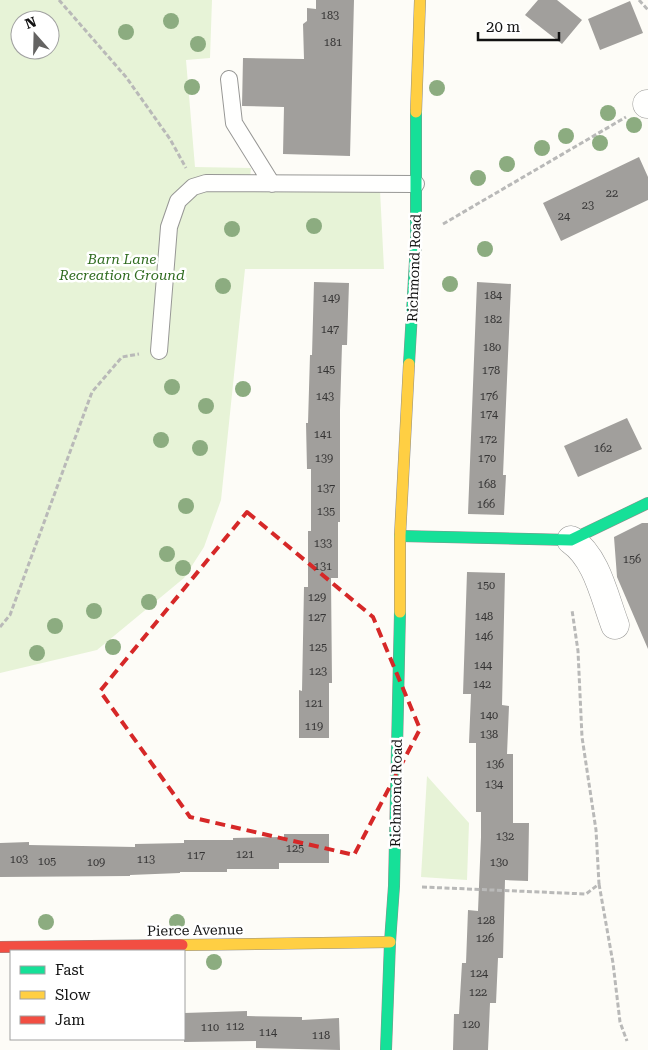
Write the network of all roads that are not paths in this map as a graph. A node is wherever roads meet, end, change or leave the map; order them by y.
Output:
1 (420, 0) edge
2 (229, 79) dead end
3 (272, 184) junction
4 (416, 184) junction
5 (159, 351) road end
6 (648, 503) edge
7 (400, 536) junction
8 (571, 540) junction
9 (614, 625) dead end
10 (390, 942) junction
11 (0, 947) edge
12 (386, 1050) edge

1 - 4 street, Richmond Road
2 - 3 lane
3 - 4 lane
3 - 5 lane
4 - 7 street, Richmond Road
6 - 8 street
7 - 8 street
7 - 10 street, Richmond Road
8 - 9 street
10 - 11 street, Pierce Avenue
10 - 12 street, Richmond Road

